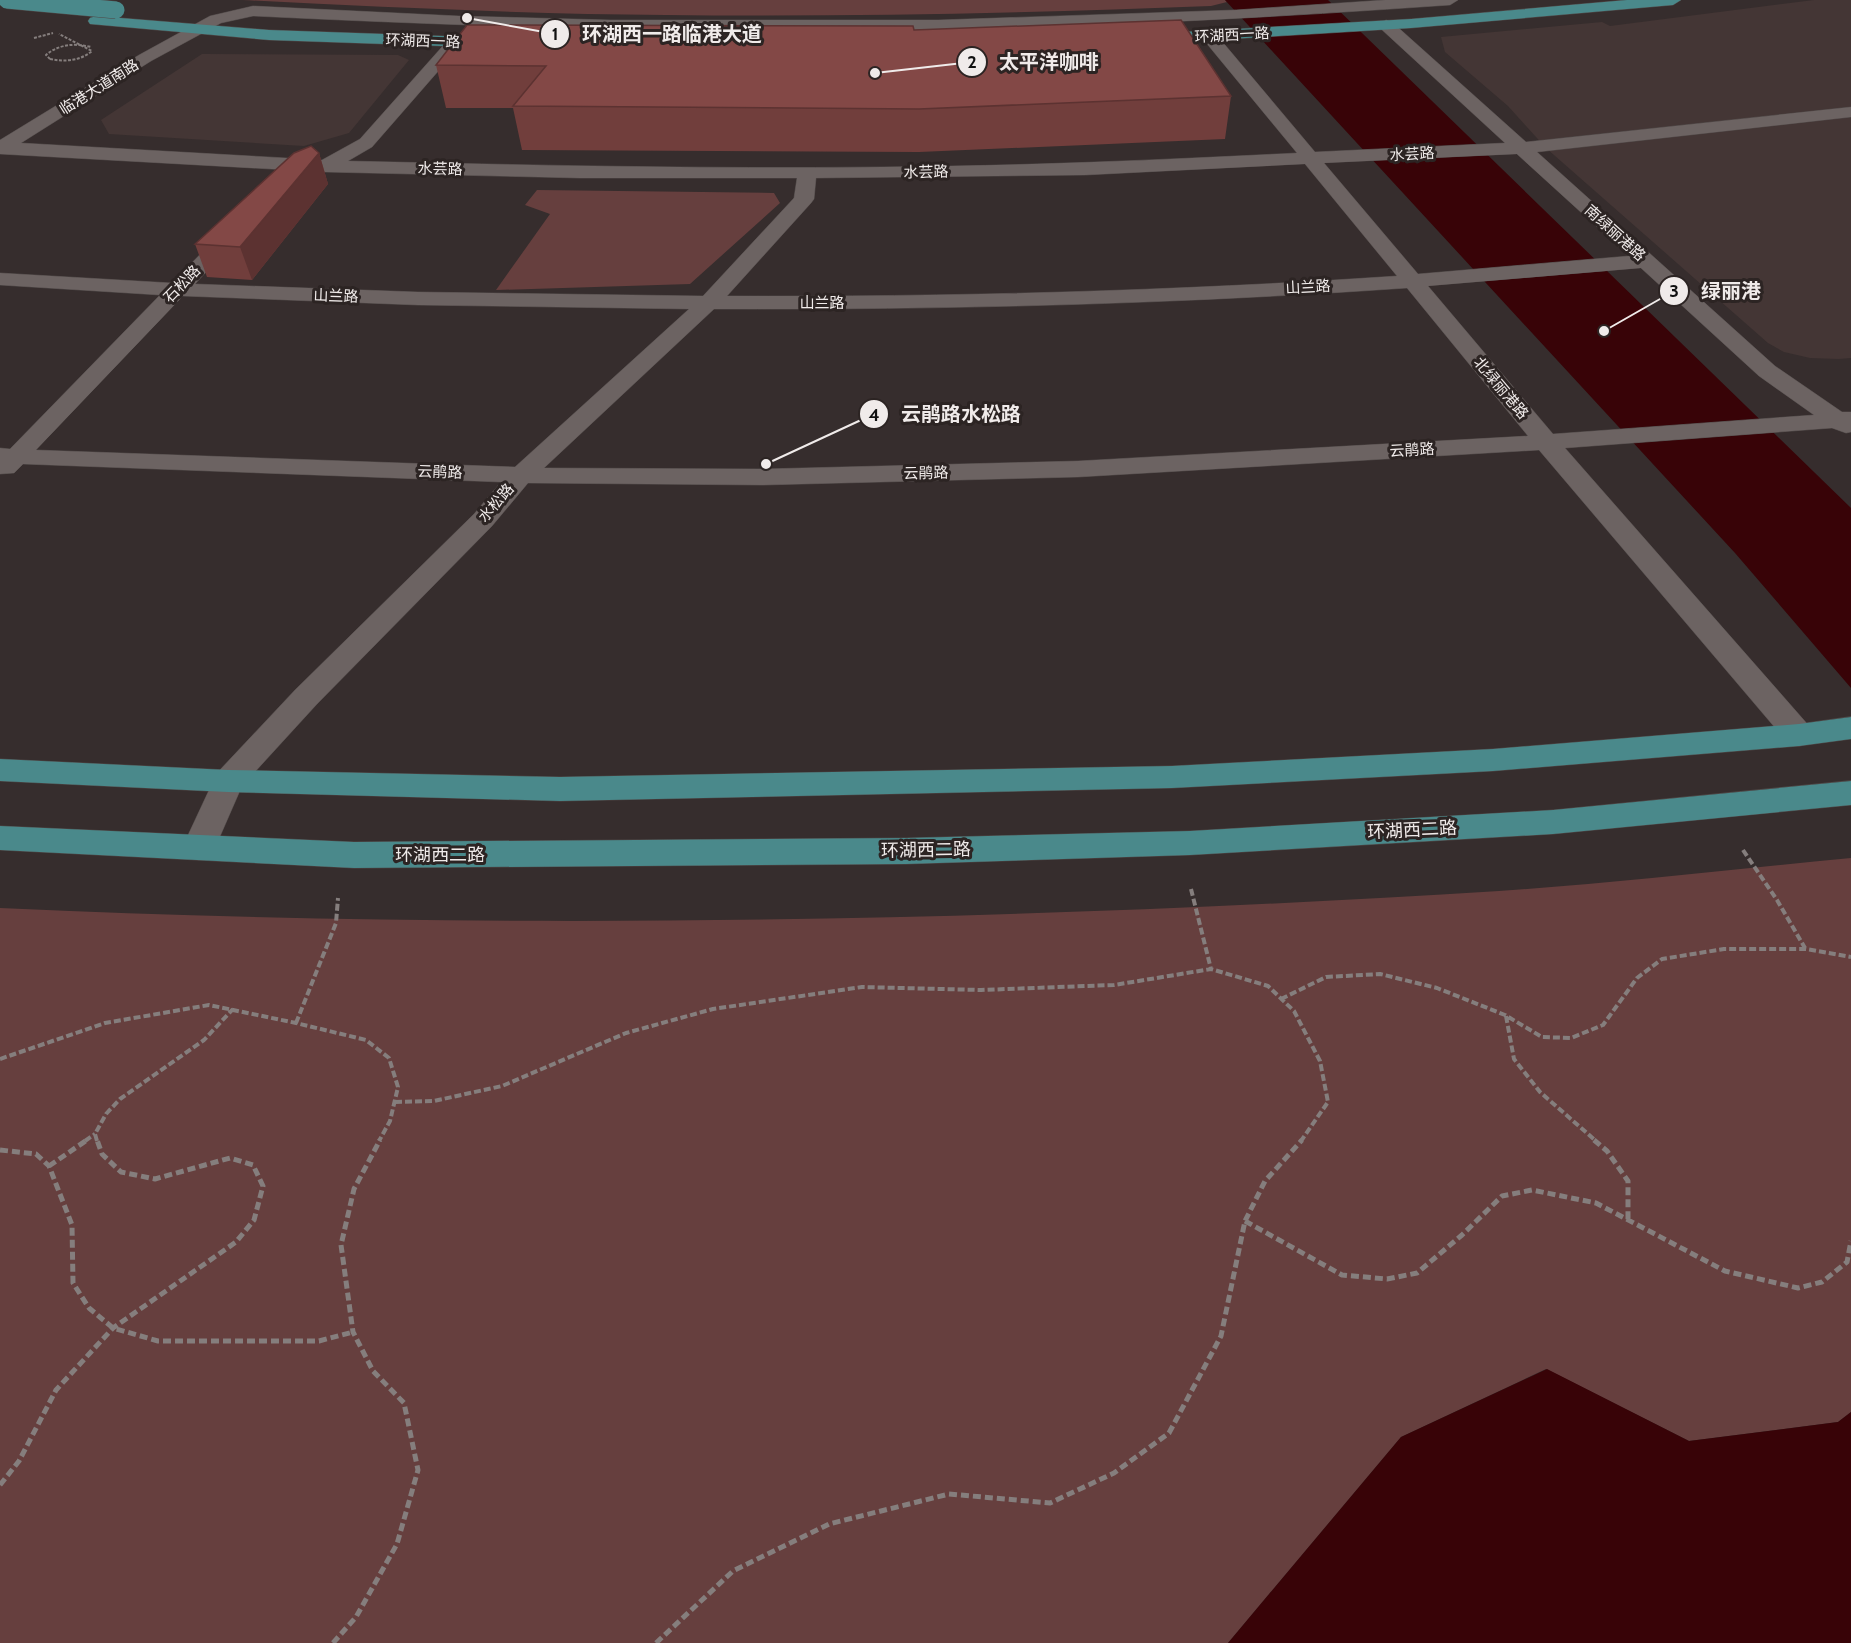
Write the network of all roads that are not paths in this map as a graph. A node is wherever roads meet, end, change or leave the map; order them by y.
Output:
1 (7, 0) edge
2 (1450, 0) edge
3 (1551, 0) edge
4 (1673, 0) edge
5 (0, 12) edge
6 (1351, 17) junction
7 (216, 19) junction
8 (1243, 24) junction
9 (1386, 26) junction
10 (199, 30) junction
11 (1209, 36) junction
12 (1126, 40) edge
13 (455, 42) junction
14 (521, 44) edge
15 (1851, 112) edge
16 (0, 147) edge
17 (1521, 148) junction
18 (1310, 158) junction
19 (325, 166) junction
20 (807, 173) junction
21 (286, 182) edge
22 (251, 212) edge
23 (1646, 261) junction
24 (0, 279) edge
25 (1413, 281) junction
26 (177, 290) junction
27 (709, 302) junction
28 (1847, 423) edge
29 (1546, 442) junction
30 (5, 463) edge
31 (520, 475) junction
32 (1851, 728) edge
33 (1799, 735) junction
34 (0, 770) edge
35 (228, 781) junction
36 (1851, 793) edge
37 (0, 838) edge
38 (199, 848) junction

1 - 7 main road, 环湖西一路, bridge
2 - 6 street
3 - 6 main road, 环湖西一路
4 - 9 main road, 环湖西一路
5 - 10 main road, 环湖西一路
6 - 8 main road, 环湖西一路
6 - 8 street
6 - 9 main road, 环湖西一路
7 - 8 main road, 环湖西一路
7 - 10 street, 临港大道南路
8 - 11 main road, 环湖西一路
9 - 17 street, 南绿丽港路
10 - 13 main road, 环湖西一路
10 - 16 street, 临港大道南路
11 - 12 main road, 环湖西一路
11 - 18 street, 北绿丽港路
13 - 14 main road, 环湖西一路
13 - 19 street
15 - 17 street, 水芸路
16 - 19 street, 水芸路
17 - 18 street, 水芸路
17 - 23 street, 南绿丽港路
18 - 20 street, 水芸路
18 - 25 street, 北绿丽港路
19 - 20 street, 水芸路
19 - 21 street
20 - 27 street, 水松路
22 - 26 street, 石松路
23 - 25 street, 山兰路
23 - 28 street, 南绿丽港路
24 - 26 street, 山兰路
25 - 27 street, 山兰路
25 - 29 street, 北绿丽港路
26 - 27 street, 山兰路
26 - 30 street, 石松路
27 - 31 street, 水松路
28 - 29 street, 云鹃路
29 - 31 street, 云鹃路
29 - 33 street, 北绿丽港路
30 - 31 street, 云鹃路
31 - 35 street, 水松路
32 - 33 main road
33 - 35 main road
34 - 35 main road
35 - 38 street, 水松路
36 - 38 main road, 环湖西二路
37 - 38 main road, 环湖西二路

